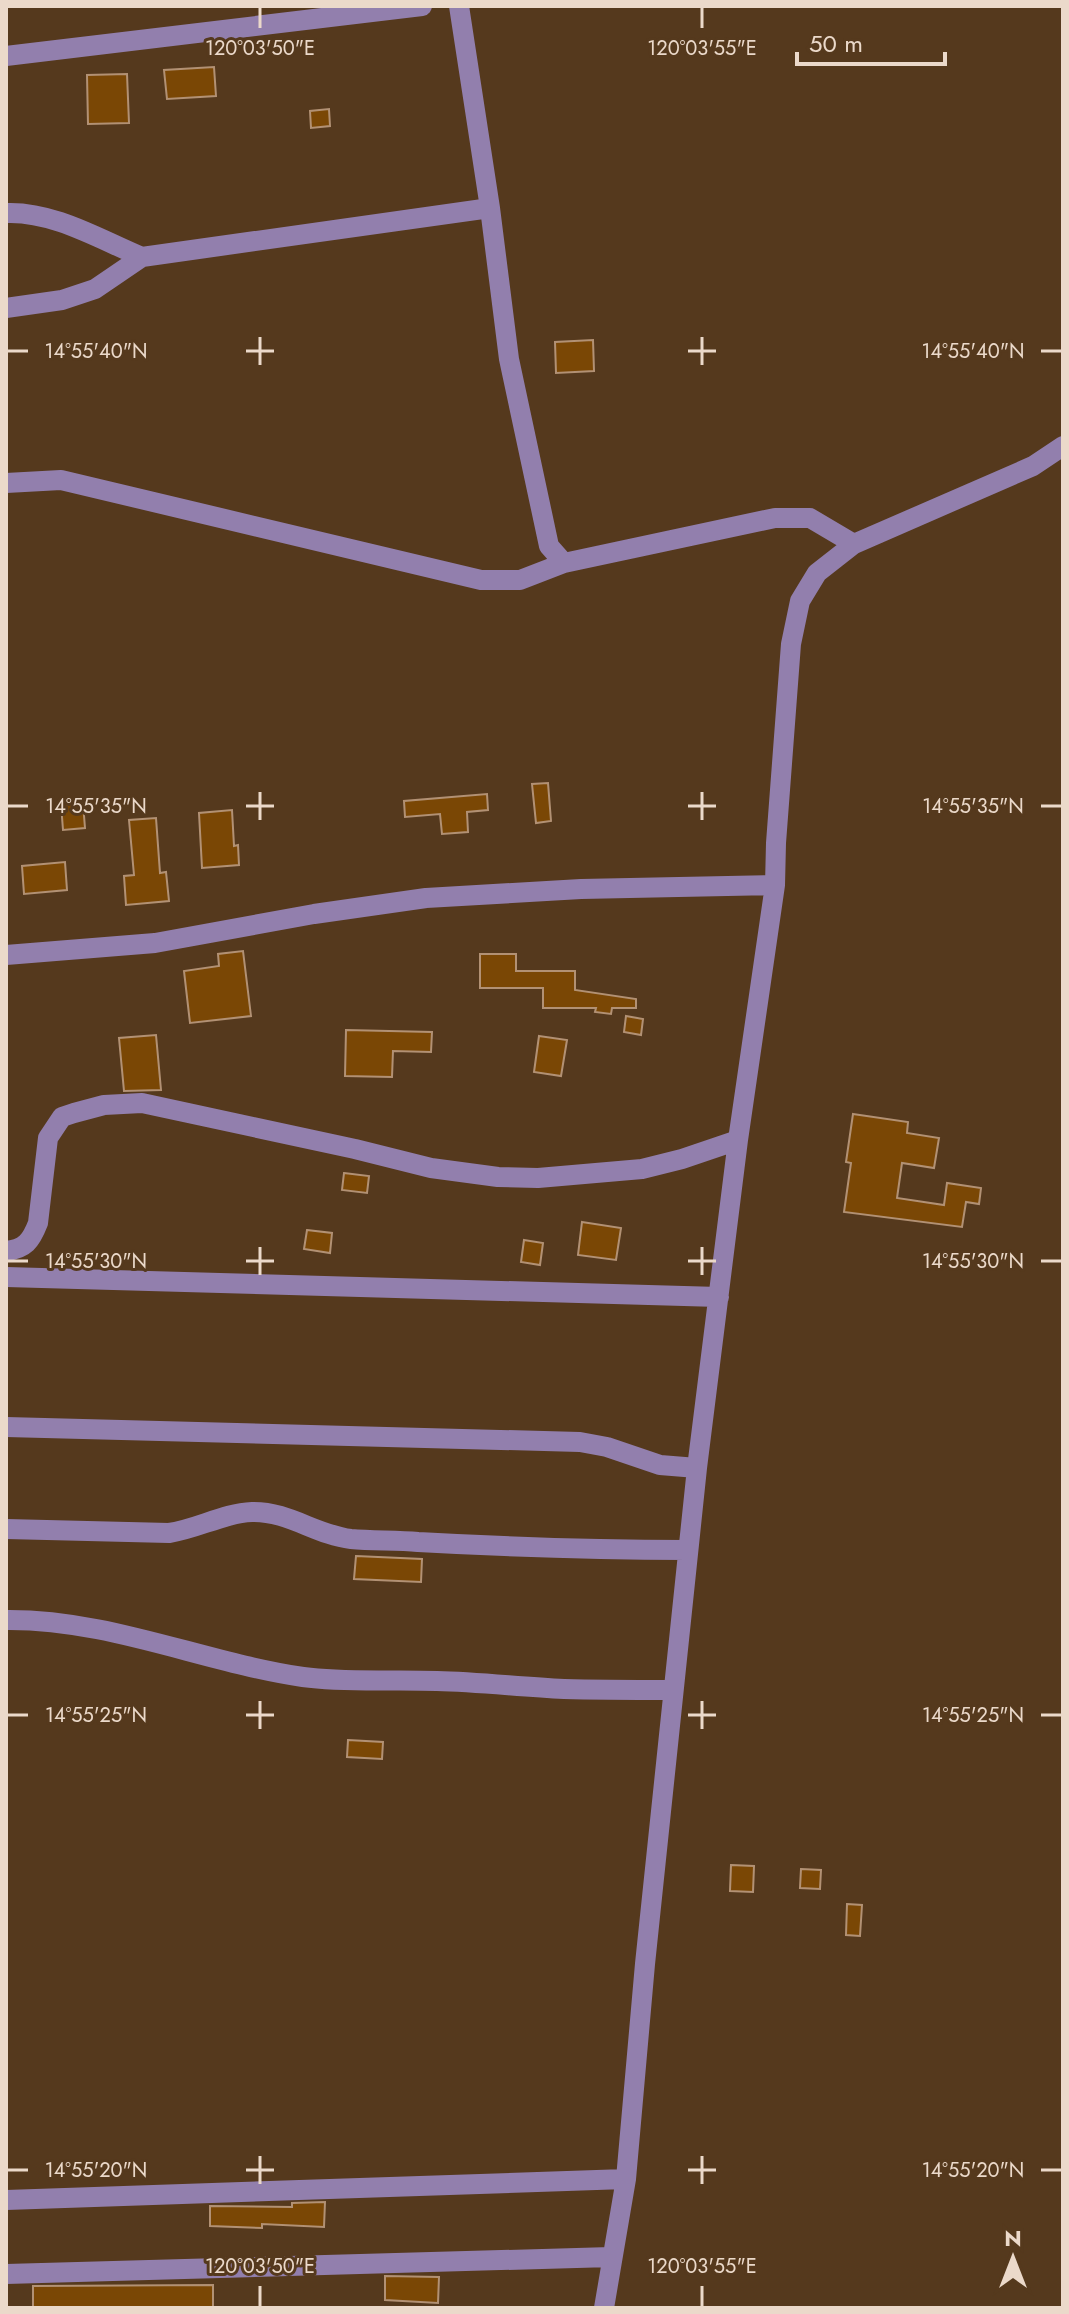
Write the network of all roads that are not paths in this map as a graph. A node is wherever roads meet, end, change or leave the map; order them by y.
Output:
1 (422, 6) edge
2 (459, 6) edge
3 (6, 56) edge
4 (490, 208) junction
5 (6, 213) edge
6 (142, 257) junction
7 (6, 308) edge
8 (1063, 446) edge
9 (6, 483) edge
10 (854, 544) junction
11 (564, 563) junction
12 (775, 885) junction
13 (6, 955) edge
14 (738, 1140) junction
15 (6, 1251) edge
16 (6, 1277) edge
17 (719, 1297) junction
18 (6, 1427) edge
19 (697, 1468) junction
20 (6, 1529) edge
21 (688, 1550) junction
22 (6, 1620) edge
23 (673, 1690) junction
24 (626, 2179) junction
25 (6, 2200) edge
26 (611, 2257) junction
27 (6, 2274) edge
28 (604, 2308) edge

1 - 3 street
2 - 4 street
4 - 6 street
4 - 11 street
5 - 6 street
6 - 7 street
8 - 10 street
9 - 11 street
10 - 11 street
10 - 12 street
12 - 13 street
12 - 14 street
14 - 15 street
14 - 17 street
16 - 17 street
17 - 19 street
18 - 19 street
19 - 21 street
20 - 21 street
21 - 23 street
22 - 23 street
23 - 24 street
24 - 25 street
24 - 26 street
26 - 27 street
26 - 28 street

